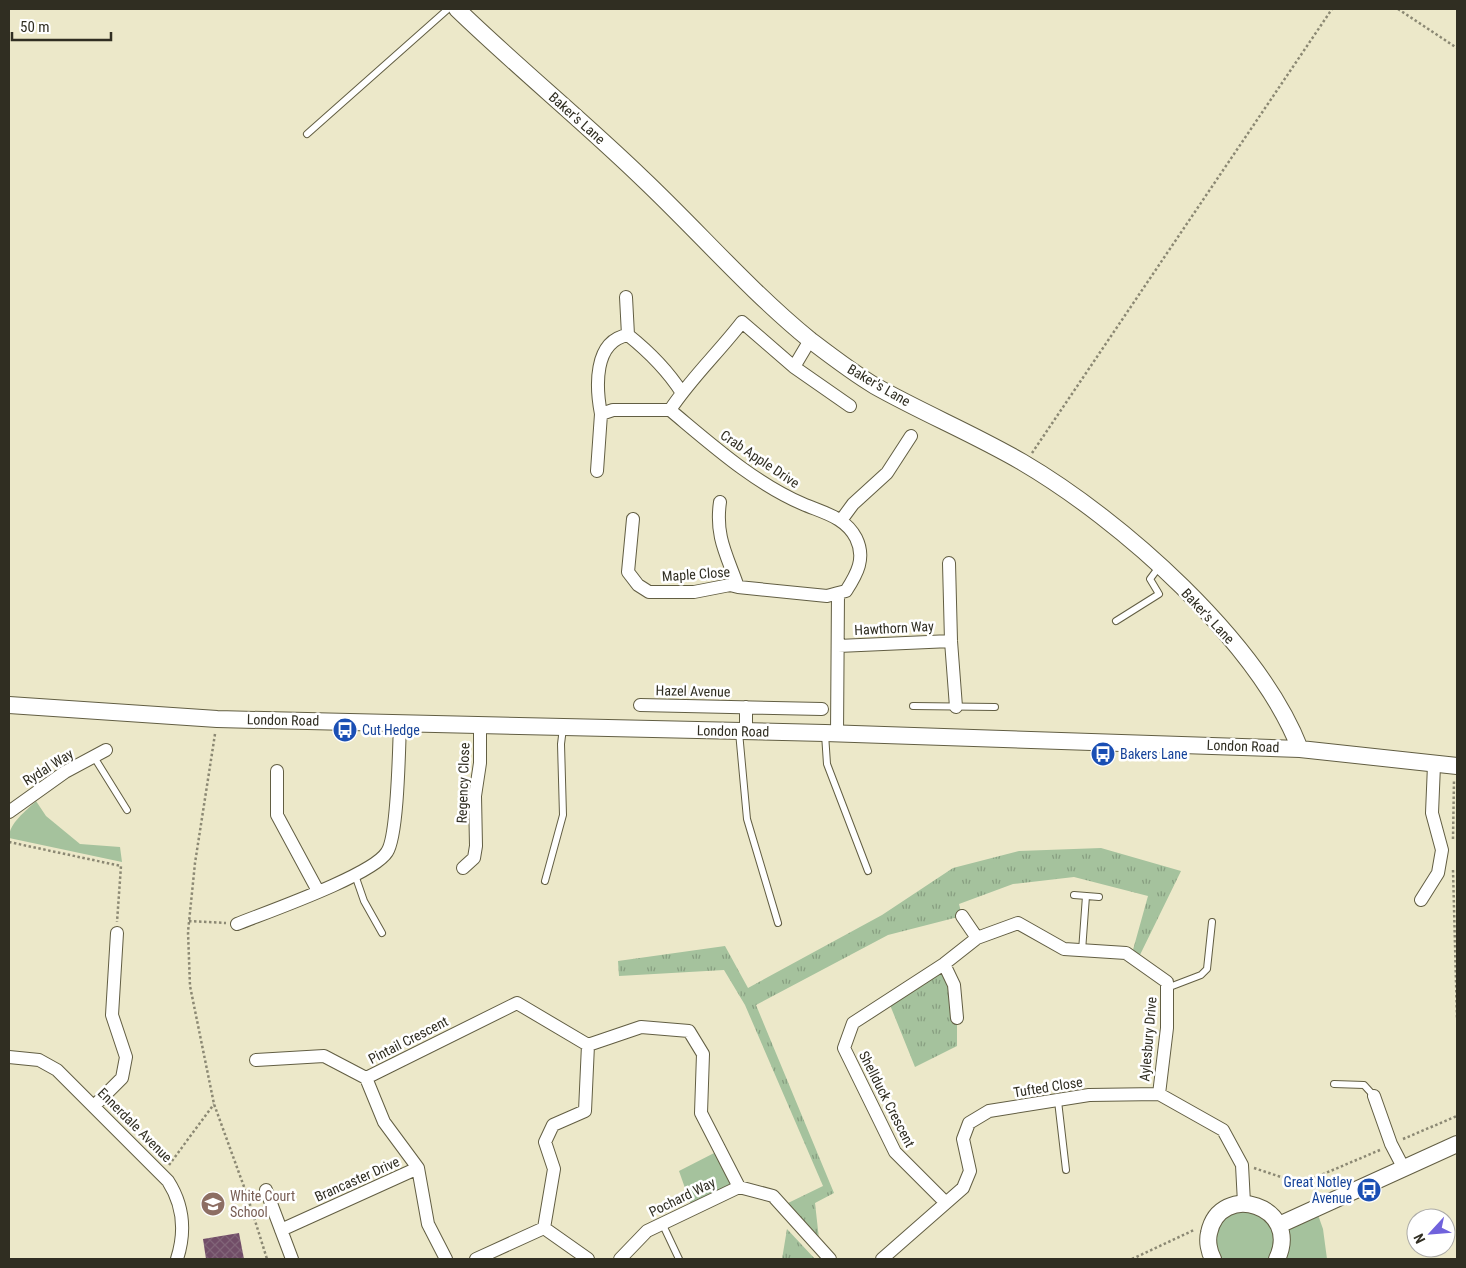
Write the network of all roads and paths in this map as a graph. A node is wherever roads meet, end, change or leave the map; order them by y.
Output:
1 (448, 9) edge
2 (457, 9) edge
3 (1332, 9) edge
4 (1398, 9) edge
5 (1457, 48) edge
6 (307, 134) dead end
7 (626, 297) dead end
8 (628, 335) junction
9 (810, 340) junction
10 (794, 367) junction
11 (682, 392) junction
12 (850, 406) dead end
13 (670, 410) junction
14 (600, 414) junction
15 (911, 436) dead end
16 (1024, 464) junction
17 (597, 471) dead end
18 (720, 502) dead end
19 (633, 519) dead end
20 (842, 519) junction
21 (949, 563) dead end
22 (1160, 566) junction
23 (738, 587) junction
24 (838, 593) junction
25 (1116, 620) dead end
26 (951, 641) junction
27 (838, 646) junction
28 (640, 704) dead end
29 (9, 706) edge
30 (912, 706) dead end
31 (746, 707) junction
32 (956, 707) junction
33 (995, 707) dead end
34 (822, 709) dead end
35 (217, 719) junction
36 (400, 723) junction
37 (480, 725) junction
38 (563, 727) junction
39 (742, 731) junction
40 (831, 734) junction
41 (1300, 749) junction
42 (106, 750) dead end
43 (94, 756) junction
44 (1434, 765) junction
45 (1456, 766) edge
46 (277, 771) dead end
47 (127, 810) dead end
48 (9, 812) edge
49 (9, 842) edge
50 (1453, 847) dead end
51 (1453, 867) dead end
52 (463, 868) dead end
53 (868, 871) dead end
54 (355, 875) junction
55 (545, 881) dead end
56 (318, 891) junction
57 (1074, 895) dead end
58 (1086, 896) junction
59 (1099, 897) dead end
60 (1422, 900) dead end
61 (962, 916) dead end
62 (189, 921) junction
63 (1212, 922) dead end
64 (237, 924) joint
65 (778, 924) dead end
66 (117, 933) joint
67 (382, 933) dead end
68 (977, 938) junction
69 (1082, 950) junction
70 (944, 964) junction
71 (1456, 975) edge
72 (1167, 988) junction
73 (957, 1018) dead end
74 (1457, 1018) edge
75 (588, 1045) junction
76 (9, 1057) edge
77 (256, 1060) dead end
78 (366, 1078) junction
79 (1334, 1084) dead end
80 (1158, 1094) junction
81 (1374, 1096) joint
82 (1058, 1101) junction
83 (214, 1104) junction
84 (94, 1106) junction
85 (1457, 1116) edge
86 (1392, 1144) junction
87 (1457, 1144) edge
88 (1242, 1165) junction
89 (1403, 1167) junction
90 (418, 1168) junction
91 (1066, 1170) dead end
92 (162, 1175) junction
93 (739, 1187) junction
94 (266, 1190) dead end
95 (945, 1202) junction
96 (1244, 1203) junction
97 (662, 1223) junction
98 (1279, 1225) junction
99 (1198, 1226) dead end
100 (544, 1228) junction
101 (281, 1230) junction
102 (1210, 1258) edge
103 (177, 1259) edge
104 (267, 1259) edge
105 (292, 1259) edge
106 (446, 1259) edge
107 (476, 1259) edge
108 (588, 1259) edge
109 (620, 1259) edge
110 (679, 1259) edge
111 (830, 1259) edge
112 (882, 1259) edge
113 (1132, 1259) edge
114 (1276, 1259) edge

1 - 6 lane
2 - 9 street, Baker's Lane
3 - 16 path
4 - 5 path
7 - 8 street
8 - 11 street
8 - 14 street
9 - 10 street
9 - 16 street, Baker's Lane
10 - 11 street
10 - 12 street
11 - 13 street
13 - 14 street
13 - 20 street, Crab Apple Drive
14 - 17 street
15 - 20 street
16 - 22 street, Baker's Lane
18 - 23 street
19 - 23 street, Maple Close
20 - 24 street
21 - 26 street, Hawthorn Way
22 - 25 lane
22 - 41 street, Baker's Lane
23 - 24 street
24 - 27 street
26 - 27 street, Hawthorn Way
26 - 32 street, Hawthorn Way
27 - 40 street
28 - 31 street, Hazel Avenue
29 - 35 street, London Road
30 - 32 lane
31 - 34 street, Hazel Avenue
31 - 39 street, Hazel Avenue
32 - 33 lane
35 - 36 street, London Road
35 - 62 path
36 - 37 street, London Road
36 - 54 street
37 - 38 street, London Road
37 - 52 street, Regency Close
38 - 39 street, London Road
38 - 55 lane
39 - 40 street, London Road
39 - 65 lane
40 - 41 street, London Road
40 - 53 lane
41 - 44 street, London Road
42 - 43 street, Rydal Way
43 - 47 lane
43 - 48 street, Rydal Way
44 - 45 street, London Road
44 - 60 street
45 - 50 path
46 - 56 street
49 - 66 path
51 - 71 path
54 - 56 street
54 - 67 lane
56 - 64 street
57 - 58 lane
58 - 59 lane
58 - 69 lane
61 - 68 street
62 - 64 path
62 - 83 path
63 - 72 lane
66 - 84 street
68 - 69 street, Aylesbury Drive
68 - 70 street, Shellduck Crescent
69 - 72 street, Aylesbury Drive
70 - 73 street
70 - 95 street, Shellduck Crescent
71 - 74 path
72 - 80 street, Aylesbury Drive
75 - 78 street, Pintail Crescent
75 - 93 street, Pochard Way
75 - 100 street
76 - 84 street, Ennerdale Avenue
77 - 78 street
78 - 90 street, Pintail Crescent
79 - 81 lane
80 - 82 street, Tufted Close
80 - 88 street
81 - 86 street
82 - 91 lane
82 - 95 street, Tufted Close
83 - 92 path
83 - 104 path
84 - 92 street, Ennerdale Avenue
85 - 86 path
86 - 88 path
86 - 89 street
87 - 89 street
88 - 96 street
89 - 98 street
90 - 101 street, Brancaster Drive
90 - 106 street, Pintail Crescent
92 - 103 street, Ennerdale Avenue
93 - 97 street, Pochard Way
93 - 111 street
94 - 101 street
95 - 112 street, Tufted Close
96 - 98 street
96 - 102 street
97 - 109 street, Pochard Way
97 - 110 lane
98 - 114 street
99 - 113 path
100 - 107 street
100 - 108 street
101 - 105 street

